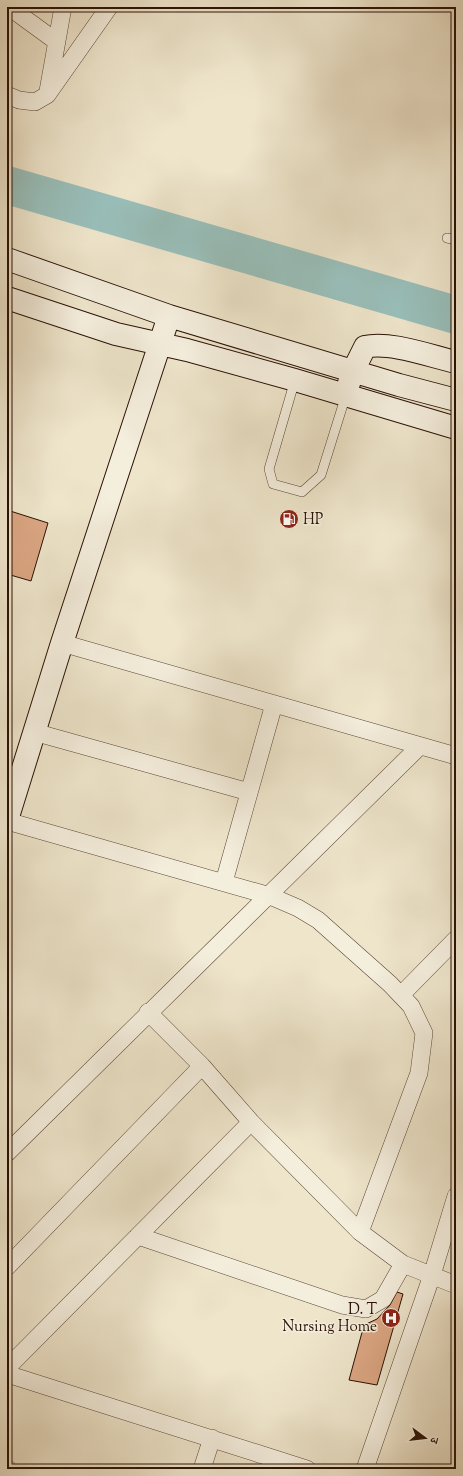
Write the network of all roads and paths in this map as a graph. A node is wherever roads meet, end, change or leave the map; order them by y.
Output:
1 (63, 7) edge
2 (109, 7) edge
3 (20, 10) edge
4 (57, 42) junction
5 (7, 94) edge
6 (48, 95) junction
7 (7, 259) edge
8 (7, 298) edge
9 (170, 316) junction
10 (160, 344) junction
11 (456, 362) edge
12 (353, 371) junction
13 (295, 380) junction
14 (346, 395) junction
15 (456, 400) edge
16 (456, 428) edge
17 (62, 643) junction
18 (274, 704) junction
19 (34, 732) junction
20 (420, 746) junction
21 (456, 756) edge
22 (248, 792) junction
23 (7, 820) edge
24 (224, 882) junction
25 (270, 896) junction
26 (456, 938) edge
27 (401, 995) junction
28 (148, 1012) junction
29 (202, 1066) junction
30 (251, 1122) junction
31 (7, 1153) edge
32 (456, 1196) edge
33 (360, 1232) junction
34 (138, 1236) junction
35 (403, 1264) junction
36 (7, 1267) edge
37 (432, 1275) junction
38 (456, 1285) edge
39 (7, 1368) edge
40 (7, 1374) edge
41 (212, 1438) junction
42 (202, 1469) edge
43 (307, 1469) edge
44 (365, 1469) edge

1 - 4 street
2 - 6 street
3 - 4 street
4 - 6 street
5 - 6 street
7 - 9 street
8 - 10 street
9 - 10 street
9 - 12 street
10 - 13 street
10 - 17 street
11 - 12 street
12 - 14 street
12 - 15 street
13 - 14 street
13 - 14 lane
14 - 16 street
17 - 18 street
17 - 19 street
18 - 20 street
18 - 22 street
19 - 22 street
19 - 23 street
20 - 21 street
20 - 25 street
22 - 24 street
23 - 24 street
24 - 25 street
25 - 27 street
25 - 28 street
26 - 27 street
27 - 33 street
28 - 29 street
28 - 31 street
29 - 30 street
29 - 36 street
30 - 33 street
30 - 34 street
32 - 37 street
33 - 35 street
34 - 35 street
34 - 39 street
35 - 37 street
37 - 38 street
37 - 44 street
40 - 41 street
41 - 42 street
41 - 43 street

